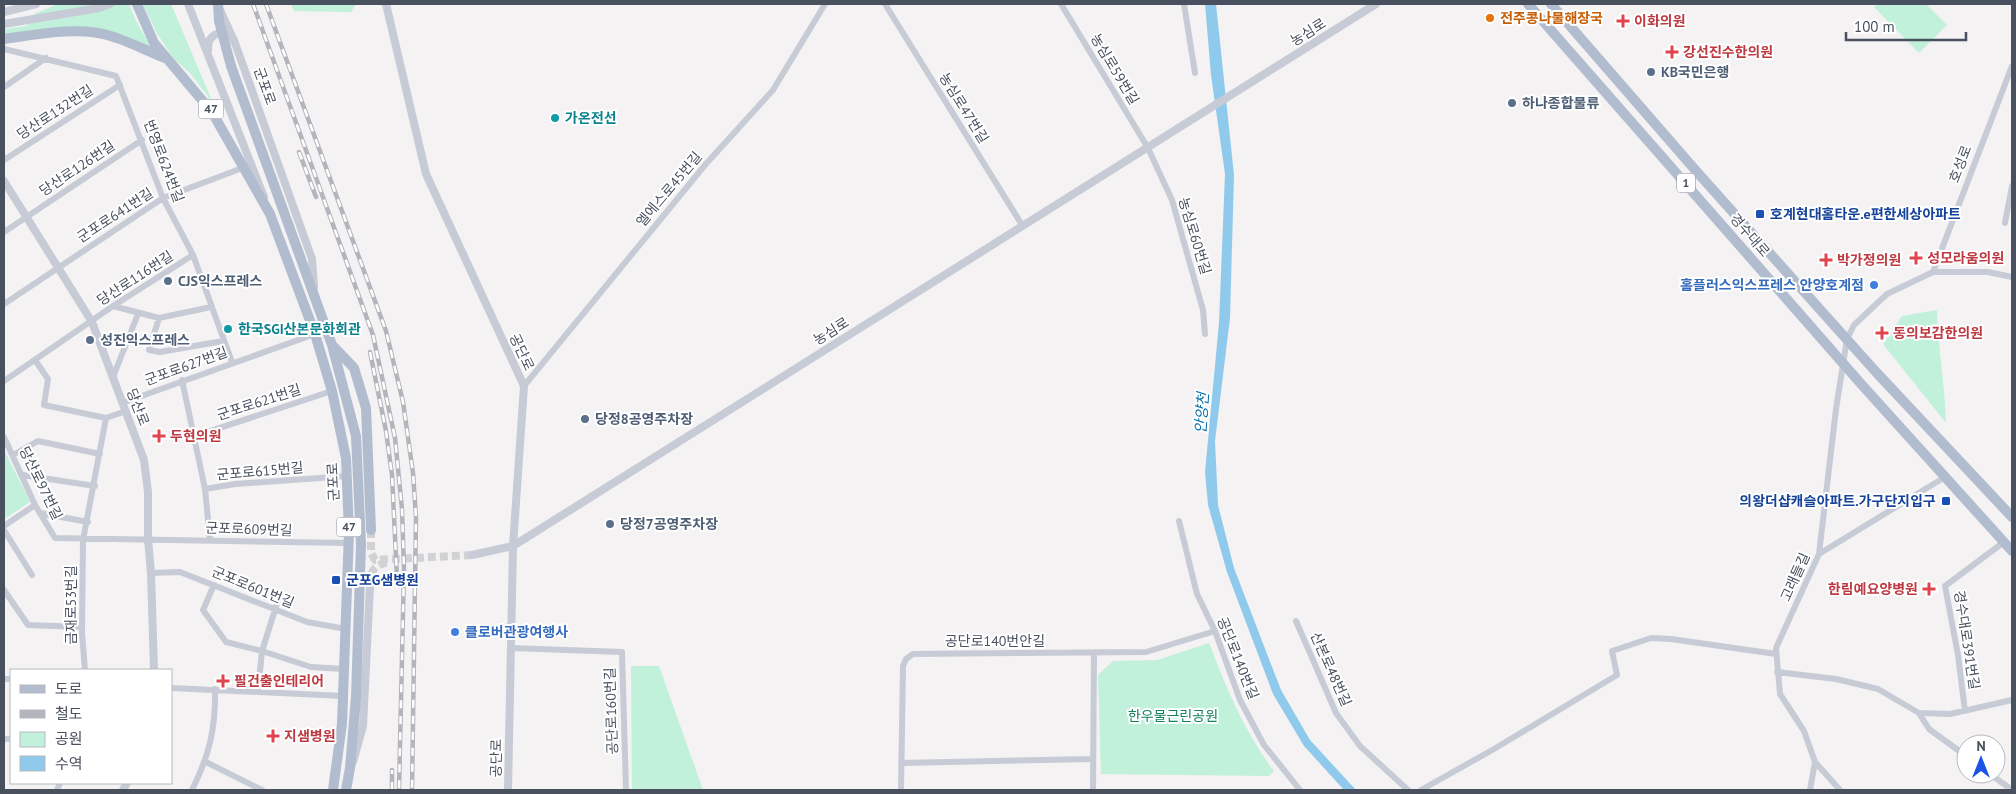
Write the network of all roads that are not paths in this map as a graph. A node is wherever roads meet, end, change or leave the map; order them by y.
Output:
1 (36, 4) edge
2 (110, 4) edge
3 (137, 4) edge
4 (188, 4) edge
5 (218, 4) edge
6 (386, 4) edge
7 (825, 4) edge
8 (884, 4) edge
9 (1061, 4) edge
10 (1184, 4) edge
11 (1376, 4) edge
12 (1528, 4) edge
13 (1553, 5) edge
14 (4, 12) edge
15 (4, 24) edge
16 (4, 39) edge
17 (235, 43) junction
18 (4, 49) edge
19 (208, 52) junction
20 (46, 58) junction
21 (167, 58) junction
22 (2012, 66) edge
23 (1195, 73) dead end
24 (120, 85) junction
25 (4, 87) edge
26 (142, 140) junction
27 (1148, 148) junction
28 (4, 160) edge
29 (245, 167) junction
30 (4, 181) edge
31 (2012, 186) edge
32 (163, 198) junction
33 (270, 214) junction
34 (26, 217) junction
35 (2006, 222) dead end
36 (1022, 225) junction
37 (4, 232) edge
38 (192, 255) junction
39 (58, 267) junction
40 (1933, 272) junction
41 (2012, 277) edge
42 (314, 294) junction
43 (4, 304) edge
44 (113, 306) junction
45 (210, 307) junction
46 (138, 314) junction
47 (159, 318) junction
48 (92, 322) junction
49 (315, 334) junction
50 (1205, 334) dead end
51 (1847, 339) junction
52 (223, 341) junction
53 (332, 345) junction
54 (36, 360) junction
55 (232, 362) junction
56 (1844, 362) junction
57 (113, 377) junction
58 (182, 380) junction
59 (4, 381) edge
60 (524, 386) junction
61 (332, 391) junction
62 (122, 402) junction
63 (126, 411) junction
64 (106, 418) junction
65 (4, 436) edge
66 (192, 437) junction
67 (100, 454) junction
68 (13, 455) junction
69 (22, 476) junction
70 (347, 476) junction
71 (1945, 477) junction
72 (95, 486) junction
73 (205, 489) junction
74 (36, 505) junction
75 (40, 513) junction
76 (2012, 517) edge
77 (1179, 521) dead end
78 (88, 522) junction
79 (4, 526) edge
80 (4, 530) edge
81 (371, 530) tunnel mouth
82 (148, 539) junction
83 (83, 540) junction
84 (210, 540) junction
85 (2004, 542) junction
86 (349, 544) junction
87 (513, 546) junction
88 (2012, 551) edge
89 (1820, 554) junction
90 (472, 555) tunnel mouth
91 (151, 572) junction
92 (32, 575) dead end
93 (214, 585) junction
94 (370, 586) tunnel mouth
95 (4, 590) edge
96 (280, 594) dead end
97 (274, 610) junction
98 (1296, 621) dead end
99 (82, 627) junction
100 (346, 629) junction
101 (1215, 631) junction
102 (511, 648) junction
103 (262, 651) junction
104 (1094, 653) junction
105 (1776, 654) junction
106 (85, 669) edge
107 (154, 669) edge
108 (344, 669) junction
109 (1777, 672) junction
110 (172, 688) edge
111 (215, 689) junction
112 (258, 691) junction
113 (343, 696) junction
114 (2012, 700) edge
115 (1965, 711) junction
116 (1919, 713) junction
117 (1956, 749) edge
118 (1093, 759) junction
119 (206, 762) junction
120 (1815, 762) junction
121 (901, 763) junction
122 (350, 768) junction
123 (192, 790) edge
124 (262, 790) edge
125 (332, 790) edge
126 (346, 790) edge
127 (508, 790) edge
128 (626, 790) edge
129 (901, 790) edge
130 (1093, 790) edge
131 (1300, 790) edge
132 (1408, 790) edge
133 (1421, 790) edge
134 (1810, 790) edge
135 (1840, 790) edge

1 - 14 street
2 - 15 street
3 - 21 main road, 군포로 / 47
4 - 19 street, 군포로
5 - 17 street, 군포로
5 - 42 main road, 군포로 / 47, bridge
6 - 60 street, 공단로
7 - 60 street, 엘에스로45번길
8 - 36 street, 농심로47번길
9 - 27 street, 농심로59번길
10 - 23 street
11 - 27 street, 농심로
12 - 56 main road, 경수대로 / 1
13 - 51 main road, 경수대로 / 1
16 - 21 main road
17 - 19 street
17 - 42 street, 군포로
18 - 20 street
19 - 33 street, 군포로
20 - 24 street
20 - 25 street
21 - 29 main road, 군포로 / 47
22 - 40 street, 호성로
24 - 26 street, 번영로624번길
24 - 28 street, 당산로132번길
26 - 32 street, 번영로624번길
26 - 34 street, 당산로126번길
27 - 36 street, 농심로
27 - 50 street, 농심로60번길
29 - 32 street, 군포로641번길
29 - 33 main road, 군포로 / 47
30 - 34 street, 당산로
31 - 35 street
32 - 38 street, 번영로624번길
32 - 39 street, 군포로641번길
33 - 49 main road, 군포로 / 47
34 - 37 street, 당산로126번길
34 - 39 street, 당산로
36 - 87 street, 농심로
38 - 44 street, 당산로116번길
38 - 45 street, 번영로624번길
39 - 43 street, 군포로641번길
39 - 48 street, 당산로
40 - 41 street
40 - 51 street
42 - 53 main road, 군포로 / 47
44 - 46 street
44 - 48 street, 당산로116번길
45 - 47 street
45 - 52 street, 번영로624번길
46 - 47 street
46 - 57 street
47 - 52 street
48 - 54 street, 당산로116번길
48 - 57 street, 당산로
49 - 55 street, 군포로627번길
49 - 61 main road, 군포로 / 47
51 - 56 street, 고래들길
51 - 76 main road, 경수대로 / 1
52 - 55 street, 번영로624번길
53 - 81 main road
53 - 122 main road, 군포로 / 47
54 - 59 street, 당산로116번길
54 - 64 street
55 - 58 street, 군포로627번길
56 - 71 main road, 경수대로 / 1
56 - 89 street, 고래들길
57 - 62 street, 당산로
58 - 62 street, 군포로627번길
58 - 66 street
60 - 87 street, 공단로
61 - 66 street, 군포로621번길
61 - 70 main road, 군포로 / 47
62 - 63 street, 당산로
63 - 64 street
63 - 82 street, 당산로
64 - 67 street, 금재로53번길
65 - 68 street, 당산로97번길
66 - 73 street
67 - 68 street
67 - 72 street, 금재로53번길
68 - 69 street, 당산로97번길
69 - 72 street
69 - 74 street, 당산로97번길
70 - 73 street, 군포로615번길
70 - 86 main road, 군포로 / 47
71 - 85 main road, 경수대로 / 1
71 - 89 street
72 - 78 street, 금재로53번길
73 - 84 street
74 - 75 street, 당산로97번길
74 - 79 street
75 - 78 street
75 - 83 street, 당산로97번길
77 - 101 street, 공단로140번길
78 - 83 street, 금재로53번길
80 - 92 street
82 - 83 street, 당산로97번길
82 - 84 street, 군포로609번길
82 - 91 street, 당산로
83 - 99 street, 금재로53번길
84 - 86 street, 군포로609번길
85 - 88 main road, 경수대로 / 1
85 - 115 street, 경수대로391번길
86 - 100 main road, 군포로 / 47
87 - 90 street, 농심로
87 - 102 street, 공단로
89 - 105 street, 고래들길
91 - 93 street, 군포로601번길
91 - 107 street, 당산로
93 - 97 street, 군포로601번길
93 - 103 street
94 - 122 street
95 - 99 street
96 - 97 street
97 - 100 street, 군포로601번길
97 - 103 street
98 - 132 street, 산본로48번길
99 - 106 street, 금재로53번길
100 - 108 main road, 군포로 / 47
101 - 104 street, 공단로140번안길
101 - 131 street, 공단로140번길
102 - 127 street, 공단로
102 - 128 street, 공단로160번길
103 - 108 street
103 - 112 street
104 - 118 street
104 - 121 street, 공단로140번안길
105 - 109 street, 고래들길
105 - 133 street
108 - 113 main road, 군포로 / 47
109 - 116 street
109 - 120 street, 고래들길
110 - 111 street
111 - 112 street
111 - 119 street
112 - 113 street
113 - 125 main road, 군포로 / 47
114 - 115 street
115 - 116 street
116 - 117 street
118 - 121 street
118 - 130 street
119 - 123 street
119 - 124 street
120 - 134 street
120 - 135 street
121 - 129 street, 공단로140번안길
122 - 126 main road, 군포로 / 47

